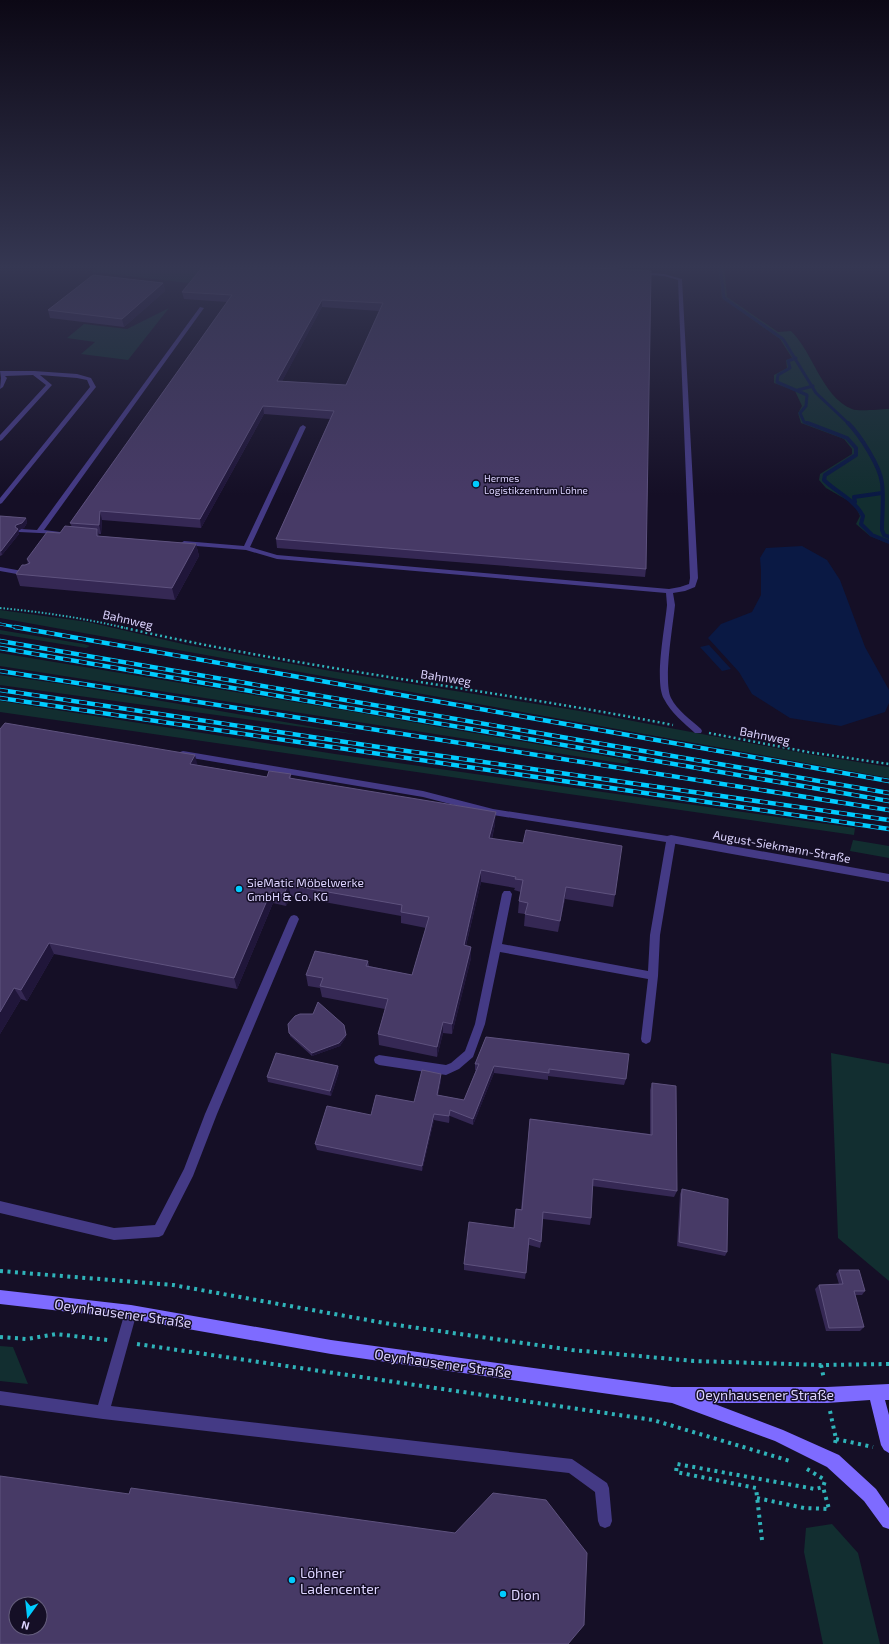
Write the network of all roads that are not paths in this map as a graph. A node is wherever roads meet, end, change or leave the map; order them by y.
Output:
1 (177, 342) edge
2 (683, 342) edge
3 (1, 373) edge
4 (34, 373) junction
5 (0, 387) edge
6 (303, 427) dead end
7 (0, 440) edge
8 (0, 502) edge
9 (21, 531) edge
10 (39, 532) junction
11 (63, 534) edge
12 (174, 542) edge
13 (246, 548) junction
14 (0, 569) edge
15 (29, 574) edge
16 (669, 592) junction
17 (698, 731) road end
18 (172, 753) edge
19 (671, 839) junction
20 (889, 878) edge
21 (507, 894) dead end
22 (294, 919) dead end
23 (496, 947) junction
24 (653, 976) junction
25 (646, 1039) dead end
26 (379, 1060) dead end
27 (0, 1208) edge
28 (0, 1297) edge
29 (131, 1312) junction
30 (882, 1393) edge
31 (672, 1395) junction
32 (0, 1398) edge
33 (103, 1412) junction
34 (885, 1447) edge
35 (605, 1521) dead end
36 (889, 1521) edge

1 - 10 lane
2 - 16 lane
3 - 4 lane
3 - 5 lane
4 - 7 lane
4 - 8 lane
6 - 13 lane
9 - 10 lane
10 - 11 lane
12 - 13 lane
13 - 16 lane
14 - 15 lane
16 - 17 lane
18 - 19 lane
19 - 20 street, August-Siekmann-Straße
19 - 24 lane
21 - 23 lane
22 - 27 lane
23 - 24 lane
23 - 26 lane
24 - 25 lane
28 - 29 main road, Oeynhausener Straße
29 - 31 main road, Oeynhausener Straße
29 - 33 lane
30 - 31 main road, Oeynhausener Straße
30 - 34 main road
31 - 36 main road
32 - 33 lane
33 - 35 lane

